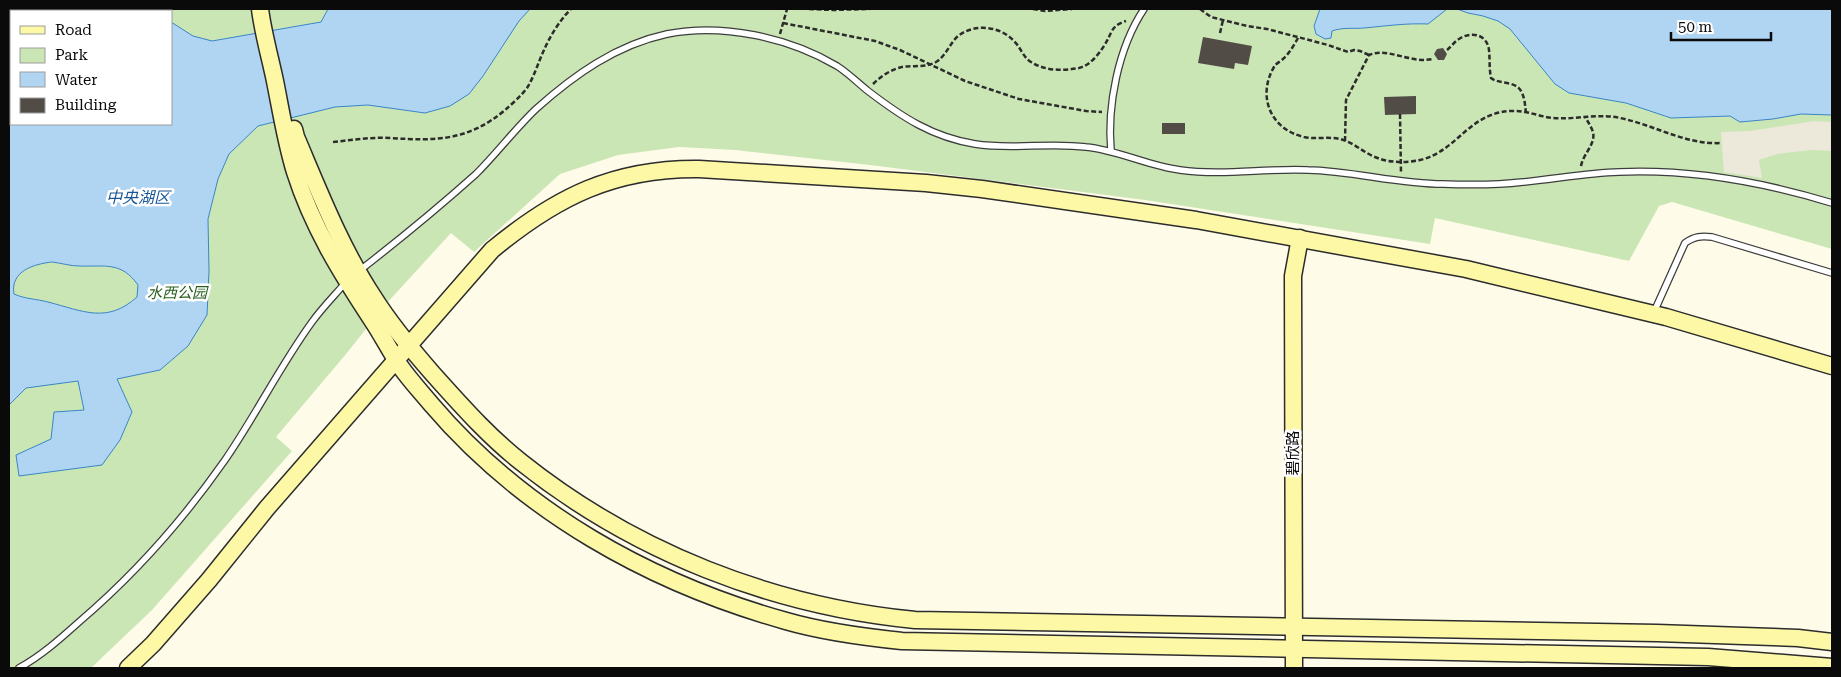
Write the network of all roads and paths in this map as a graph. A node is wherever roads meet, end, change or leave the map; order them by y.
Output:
1 (571, 9) edge
2 (787, 9) edge
3 (809, 9) edge
4 (870, 9) edge
5 (1033, 9) edge
6 (1072, 9) edge
7 (1144, 9) edge
8 (1200, 9) edge
9 (265, 10) edge
10 (1139, 16) junction
11 (1223, 20) junction
12 (783, 23) junction
13 (1220, 34) dead end
14 (1298, 38) junction
15 (778, 41) junction
16 (1447, 50) dead end
17 (1369, 55) junction
18 (1433, 59) dead end
19 (928, 64) junction
20 (870, 92) junction
21 (1111, 113) junction
22 (1526, 113) junction
23 (1400, 114) dead end
24 (1585, 117) junction
25 (1345, 141) junction
26 (333, 142) dead end
27 (1722, 143) dead end
28 (1111, 151) junction
29 (1401, 161) junction
30 (1585, 176) junction
31 (1401, 181) junction
32 (1832, 203) edge
33 (1303, 242) junction
34 (1832, 273) edge
35 (352, 277) junction
36 (1652, 317) junction
37 (411, 348) junction
38 (398, 363) junction
39 (1832, 366) edge
40 (1832, 373) edge
41 (1299, 626) junction
42 (1763, 637) junction
43 (1832, 642) edge
44 (1299, 650) junction
45 (1762, 664) edge
46 (1832, 667) edge
47 (19, 668) edge
48 (128, 668) edge
49 (140, 668) edge
50 (1294, 668) edge
51 (1305, 668) edge

1 - 26 path
2 - 12 path
3 - 4 path
5 - 6 path
7 - 10 lane
8 - 11 path
9 - 35 main road
10 - 19 path
10 - 21 lane
11 - 13 path
11 - 14 path
12 - 15 path
12 - 19 path
14 - 17 path
14 - 25 path
15 - 20 lane
15 - 35 lane
16 - 22 path
17 - 18 path
17 - 25 path
19 - 20 path
19 - 21 path
20 - 28 lane
21 - 28 lane
22 - 24 path
22 - 29 path
23 - 29 path
24 - 27 path
24 - 30 path
25 - 29 path
28 - 31 lane
29 - 31 path
30 - 31 lane
30 - 32 lane
33 - 36 main road
33 - 37 main road
33 - 41 main road, 碧欣路
34 - 36 lane
35 - 37 main road
35 - 38 main road
35 - 47 lane
36 - 39 main road
36 - 40 main road
37 - 38 main road
37 - 41 main road
38 - 44 main road
38 - 48 main road
38 - 49 main road
41 - 42 main road
41 - 44 main road, 碧欣路
42 - 43 main road
42 - 45 main road
44 - 45 main road
44 - 50 main road, 碧欣路
44 - 51 main road, 碧欣路
45 - 46 main road

